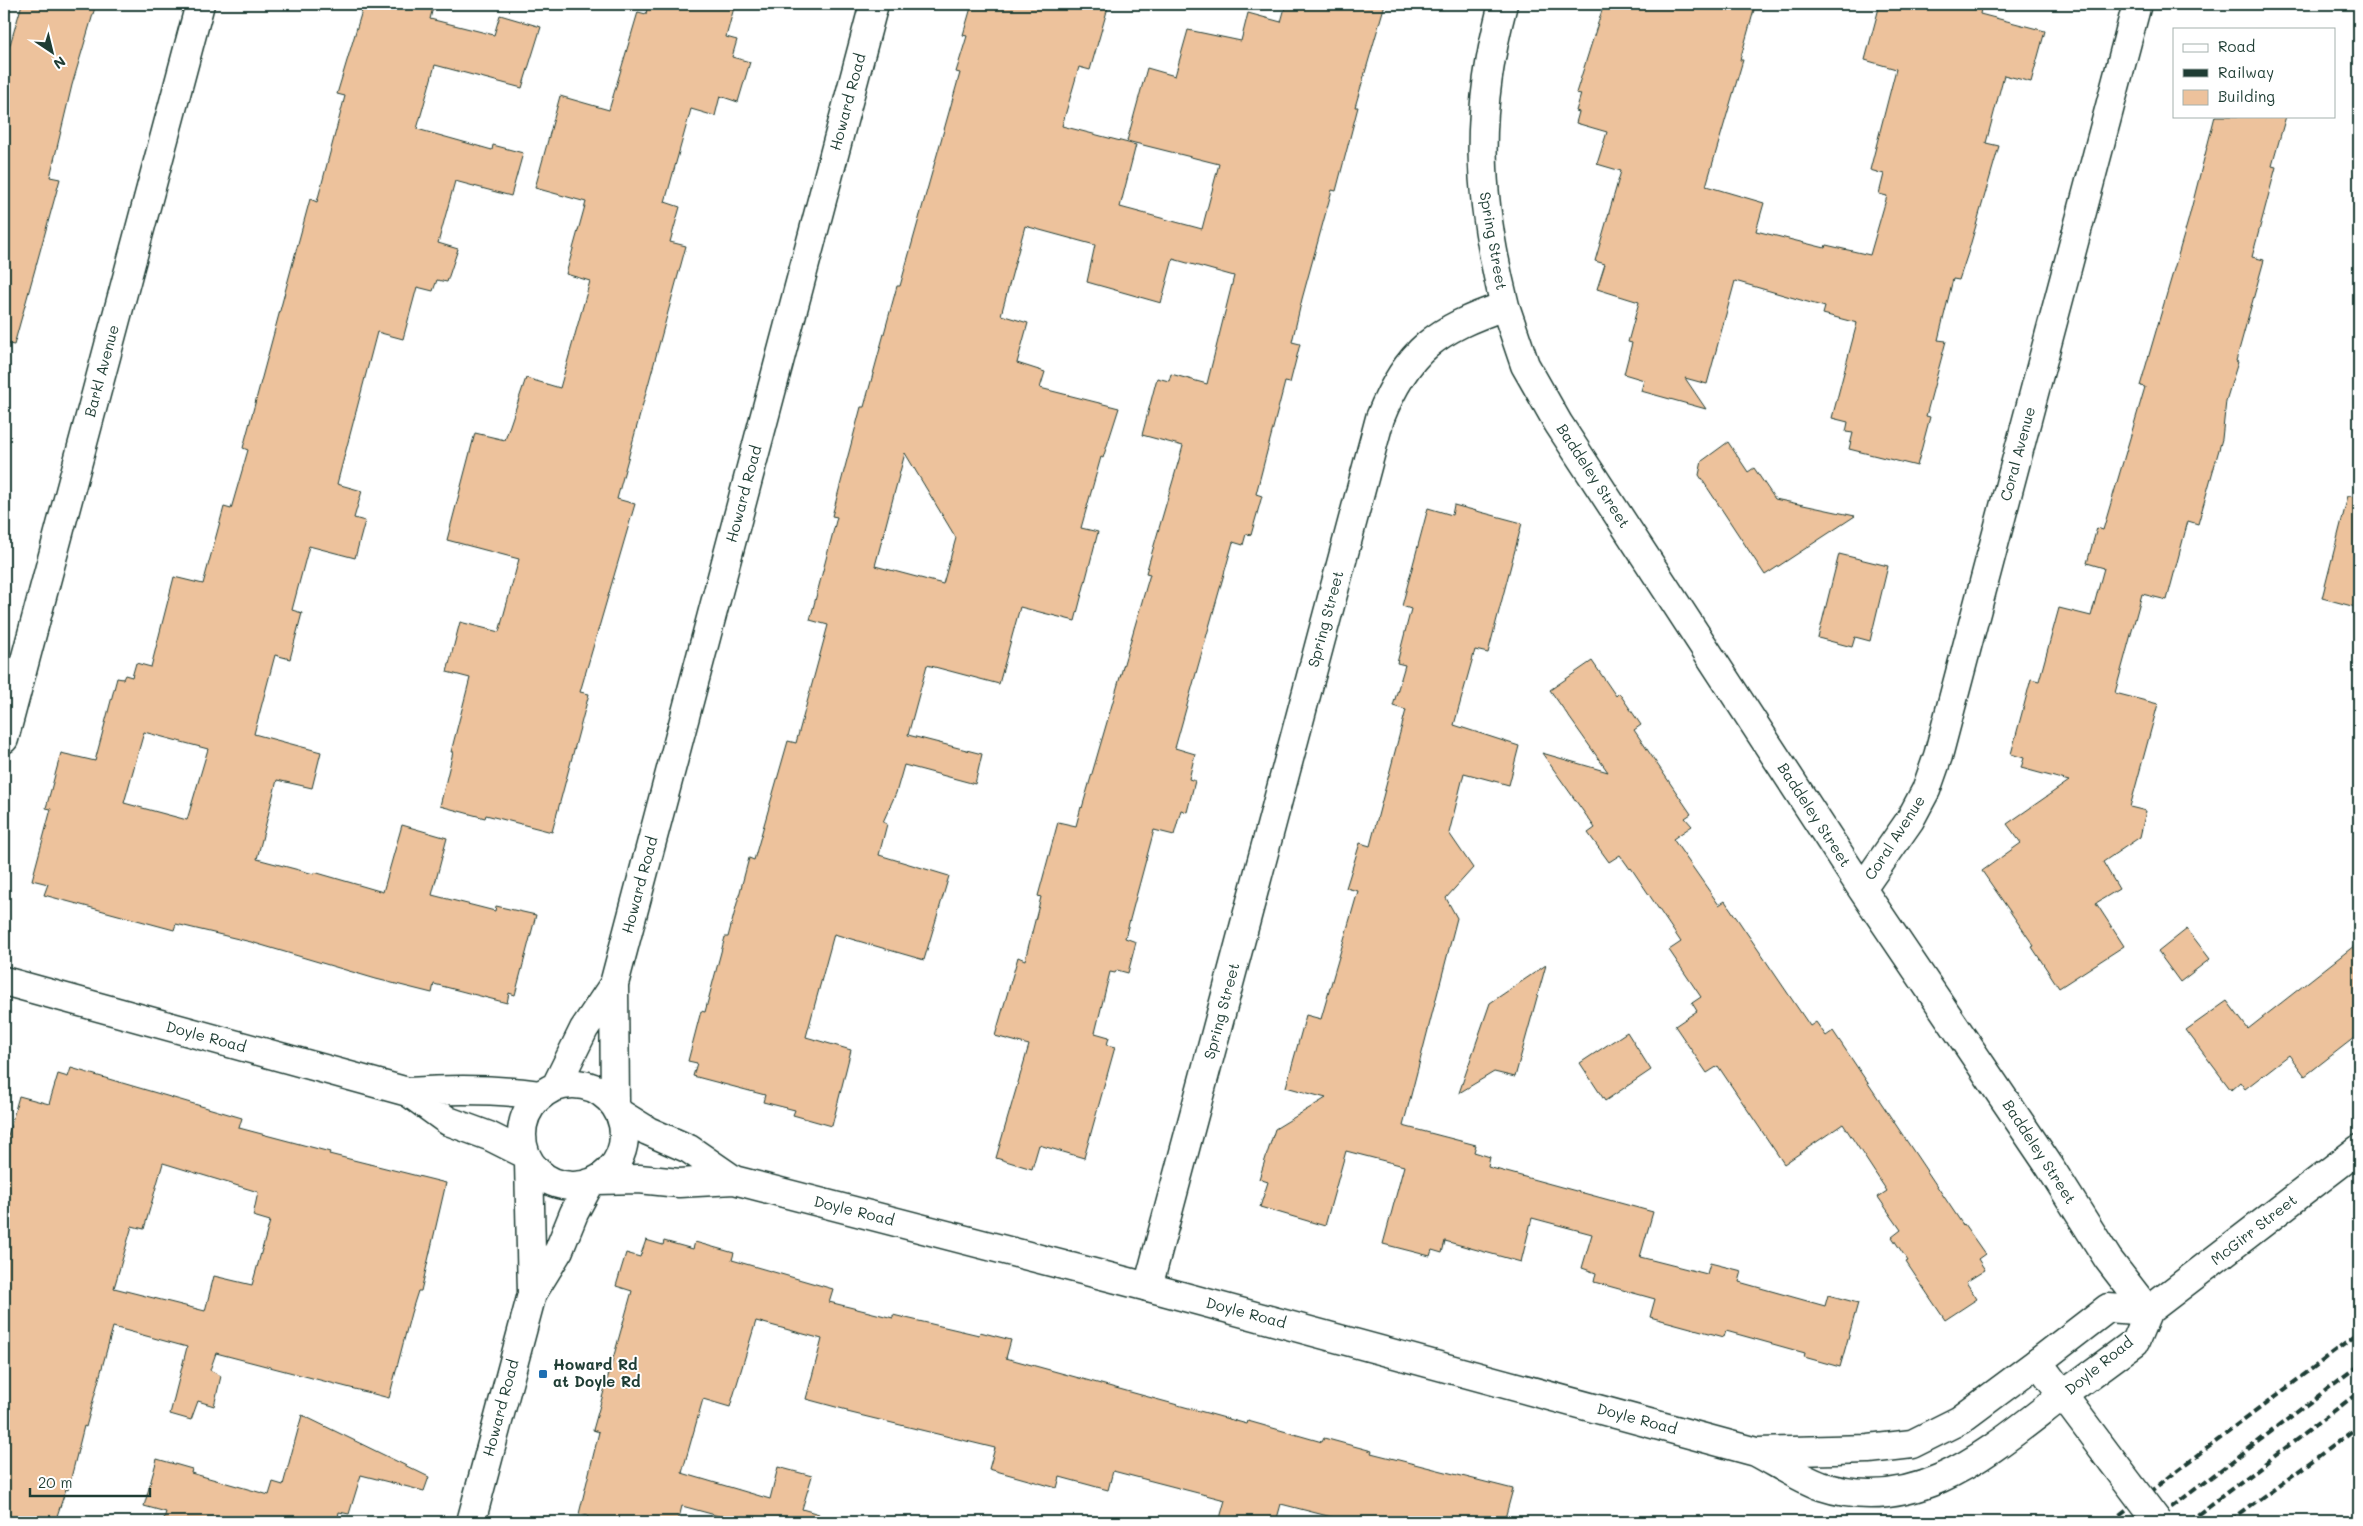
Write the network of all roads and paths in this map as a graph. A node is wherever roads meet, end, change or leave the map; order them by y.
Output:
1 (200, 4) edge
2 (874, 4) edge
3 (1503, 4) edge
4 (2137, 4) edge
5 (1505, 306) junction
6 (4, 739) edge
7 (1862, 888) junction
8 (4, 981) edge
9 (614, 984) junction
10 (549, 1091) junction
11 (408, 1092) junction
12 (617, 1109) junction
13 (2359, 1148) edge
14 (527, 1158) junction
15 (734, 1180) junction
16 (594, 1182) junction
17 (1148, 1287) junction
18 (532, 1294) junction
19 (2148, 1311) junction
20 (2038, 1362) junction
21 (2063, 1395) junction
22 (1756, 1452) junction
23 (471, 1522) edge
24 (2158, 1522) edge

1 - 6 street, Barkl Avenue
2 - 9 street, Howard Road
3 - 5 street, Spring Street
4 - 7 street, Coral Avenue
5 - 7 street, Baddeley Street
5 - 17 street, Spring Street
7 - 19 street, Baddeley Street
8 - 11 street, Doyle Road
9 - 10 street, Howard Road
9 - 12 street, Howard Road
10 - 11 street, Doyle Road
10 - 12 street
10 - 14 street
11 - 14 street, Doyle Road
12 - 15 street, Doyle Road
12 - 16 street
13 - 19 street, McGirr Street
14 - 16 street
14 - 18 street, Howard Road
15 - 16 street, Doyle Road
15 - 17 street, Doyle Road
16 - 18 street, Howard Road
17 - 22 street, Doyle Road
18 - 23 street, Howard Road
19 - 20 street, Doyle Road
19 - 21 street, Doyle Road
20 - 21 street
20 - 22 street, Doyle Road
21 - 22 street, Doyle Road
21 - 24 street, bridge

